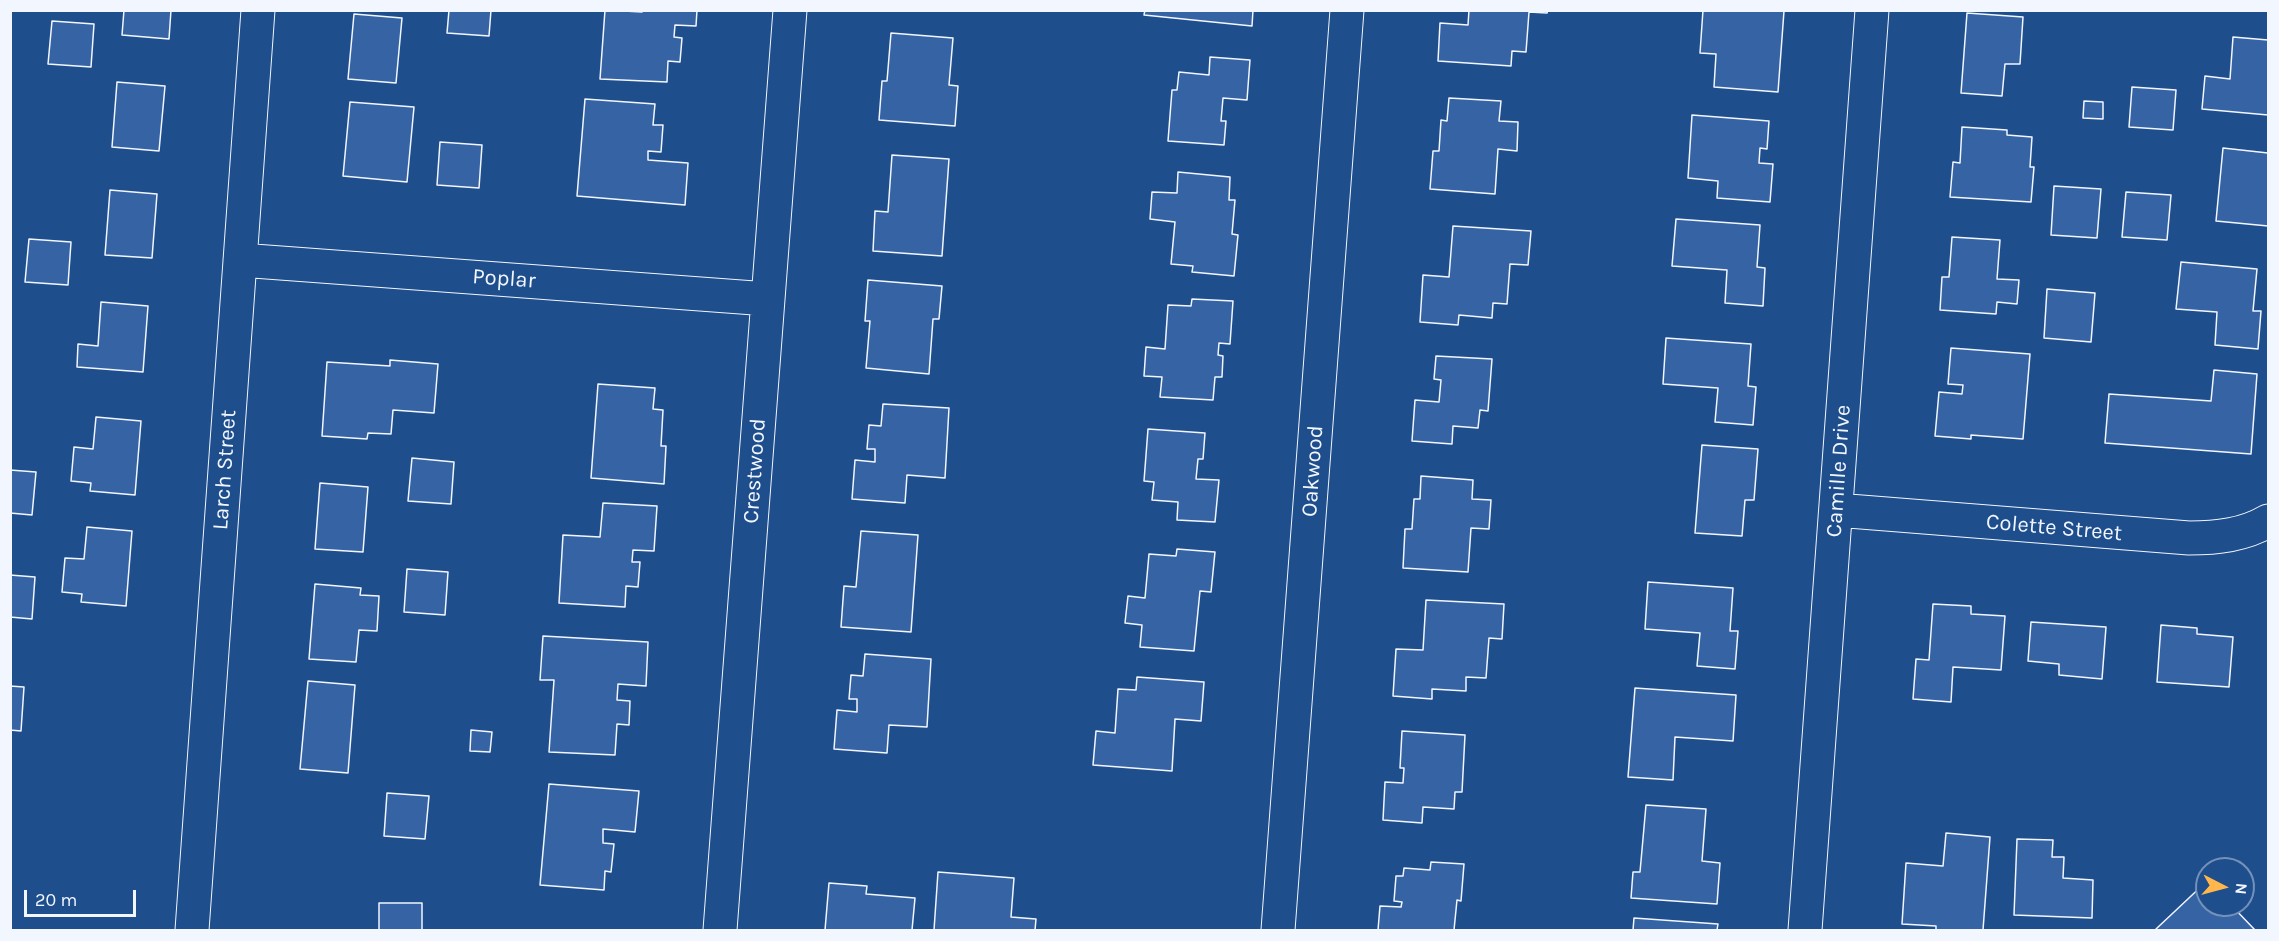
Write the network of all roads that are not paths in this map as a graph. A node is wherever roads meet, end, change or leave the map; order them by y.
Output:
1 (258, 10) edge
2 (790, 10) edge
3 (1347, 10) edge
4 (1872, 10) edge
5 (240, 260) junction
6 (768, 299) junction
7 (1836, 510) junction
8 (2268, 521) edge
9 (192, 930) edge
10 (720, 930) edge
11 (1278, 930) edge
12 (1805, 930) edge

1 - 5 street, Larch Street
2 - 6 street, Crestwood
3 - 11 street, Oakwood
4 - 7 street, Camille Drive
5 - 6 street, Poplar
5 - 9 street, Larch Street
6 - 10 street, Crestwood
7 - 8 street, Colette Street
7 - 12 street, Camille Drive

